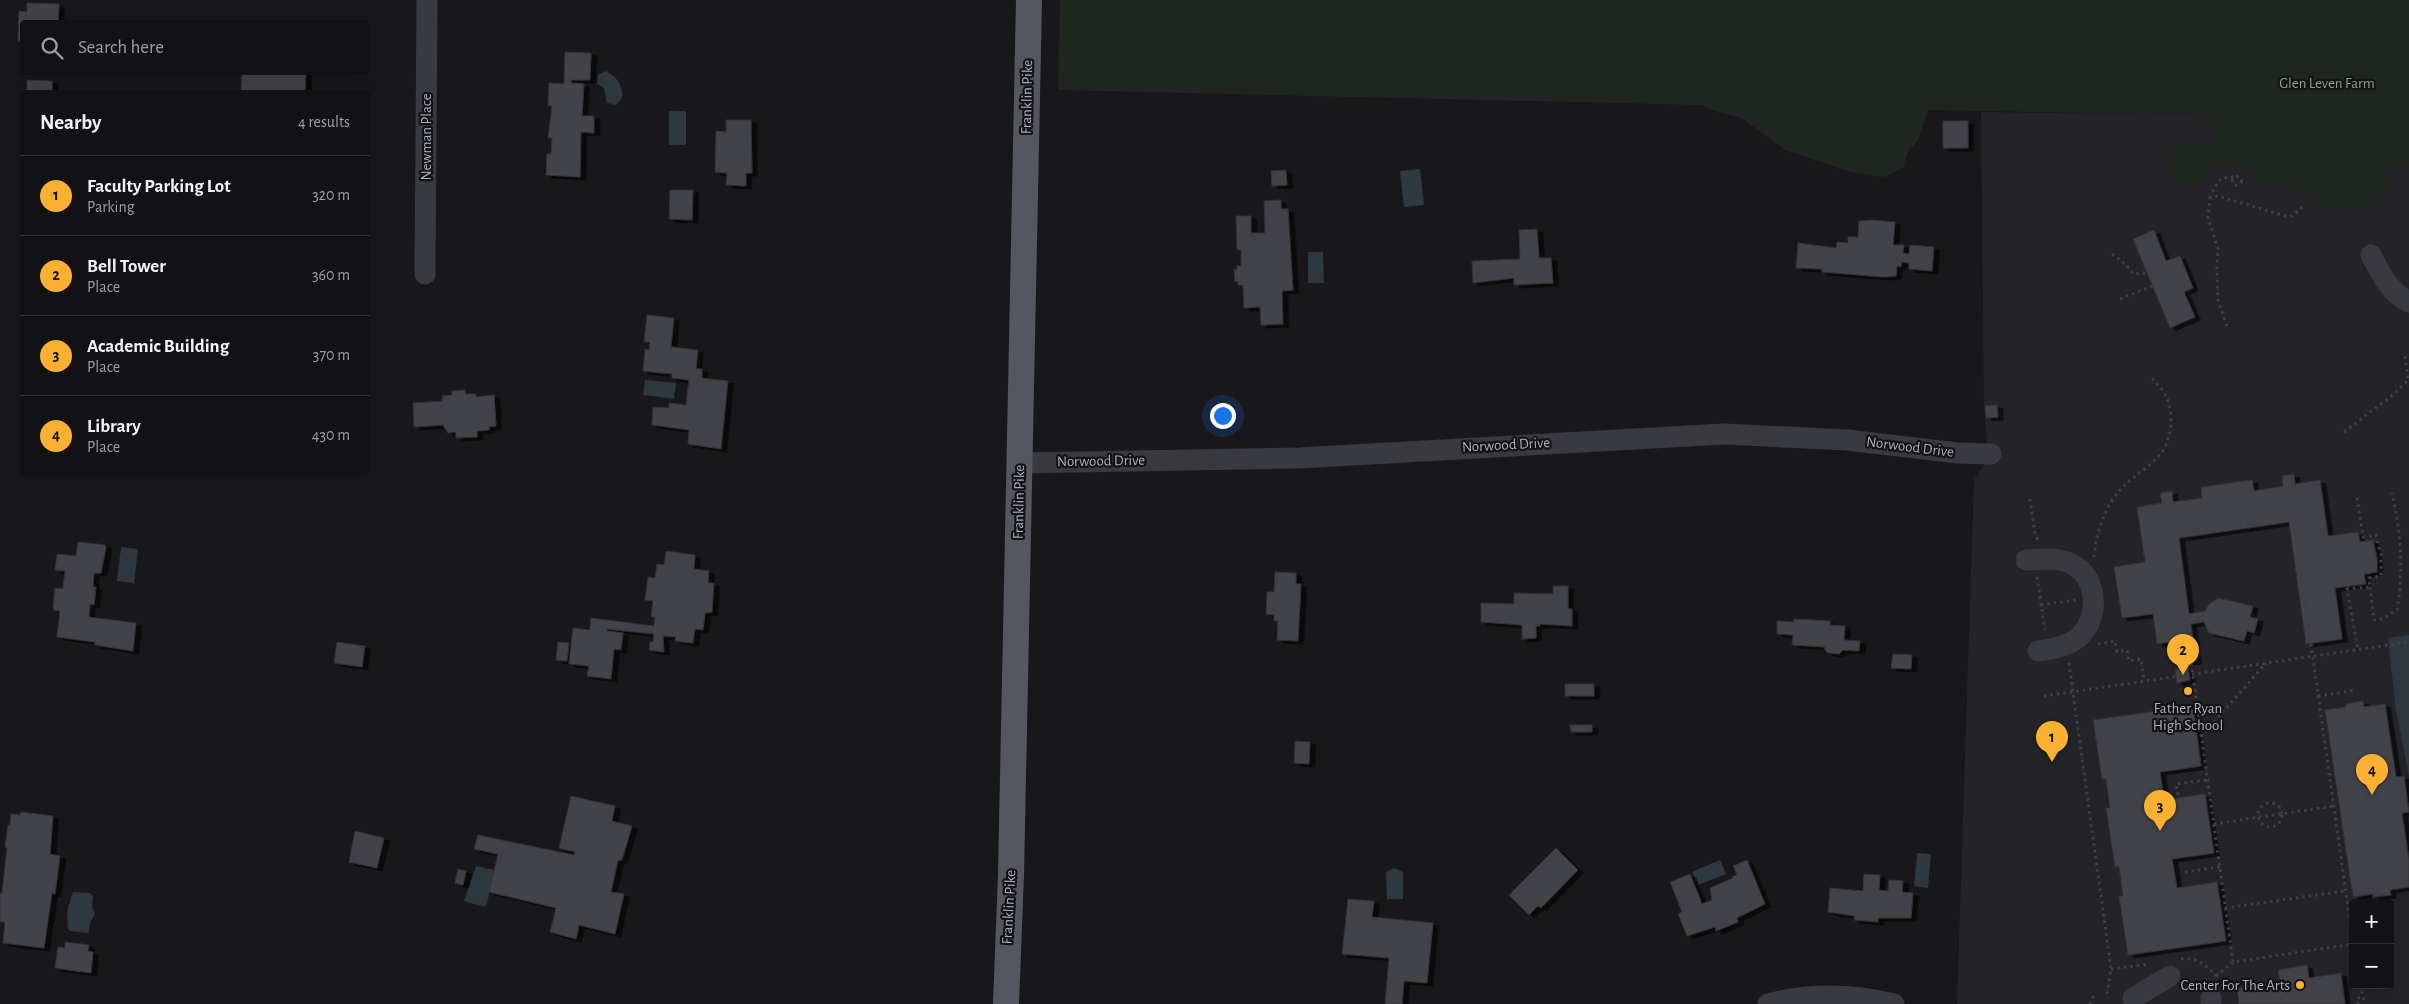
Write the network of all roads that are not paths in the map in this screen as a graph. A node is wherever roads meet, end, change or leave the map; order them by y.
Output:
1 (427, 0) edge
2 (1029, 0) edge
3 (2371, 255) dead end
4 (425, 274) dead end
5 (2409, 302) edge
6 (1991, 454) dead end
7 (1020, 463) junction
8 (2031, 568) road end
9 (2042, 642) road end
10 (2170, 976) dead end
11 (2133, 998) dead end
12 (1006, 1004) edge
13 (1768, 1004) edge
14 (1894, 1004) edge

1 - 4 street, Newman Place
2 - 7 main road, Franklin Pike
3 - 5 street
6 - 7 street, Norwood Drive
7 - 12 main road, Franklin Pike
8 - 9 street
10 - 11 street
13 - 14 street

